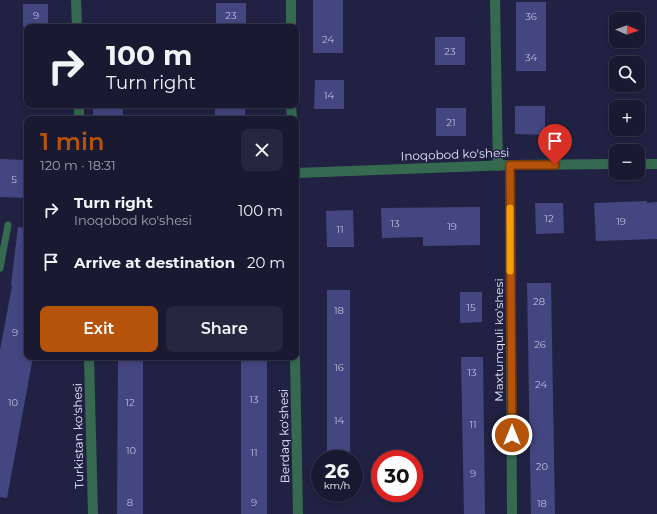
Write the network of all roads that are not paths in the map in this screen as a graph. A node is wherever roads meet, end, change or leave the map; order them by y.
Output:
1 (76, 0) edge
2 (291, 0) edge
3 (495, 0) edge
4 (77, 24) edge
5 (291, 24) edge
6 (609, 164) edge
7 (645, 164) edge
8 (657, 164) edge
9 (510, 165) junction
10 (498, 166) junction
11 (299, 173) edge
12 (8, 225) dead end
13 (0, 268) edge
14 (89, 360) edge
15 (295, 360) edge
16 (93, 514) edge
17 (298, 514) edge
18 (512, 514) edge

1 - 4 street
2 - 5 street
3 - 10 street
6 - 9 street, Inoqobod ko'shesi
7 - 8 street
9 - 10 street, Inoqobod ko'shesi
9 - 18 street, Maxtumquli ko'shesi
10 - 11 street, Inoqobod ko'shesi
12 - 13 lane
14 - 16 street, Turkistan ko'shesi
15 - 17 street, Berdaq ko'shesi

